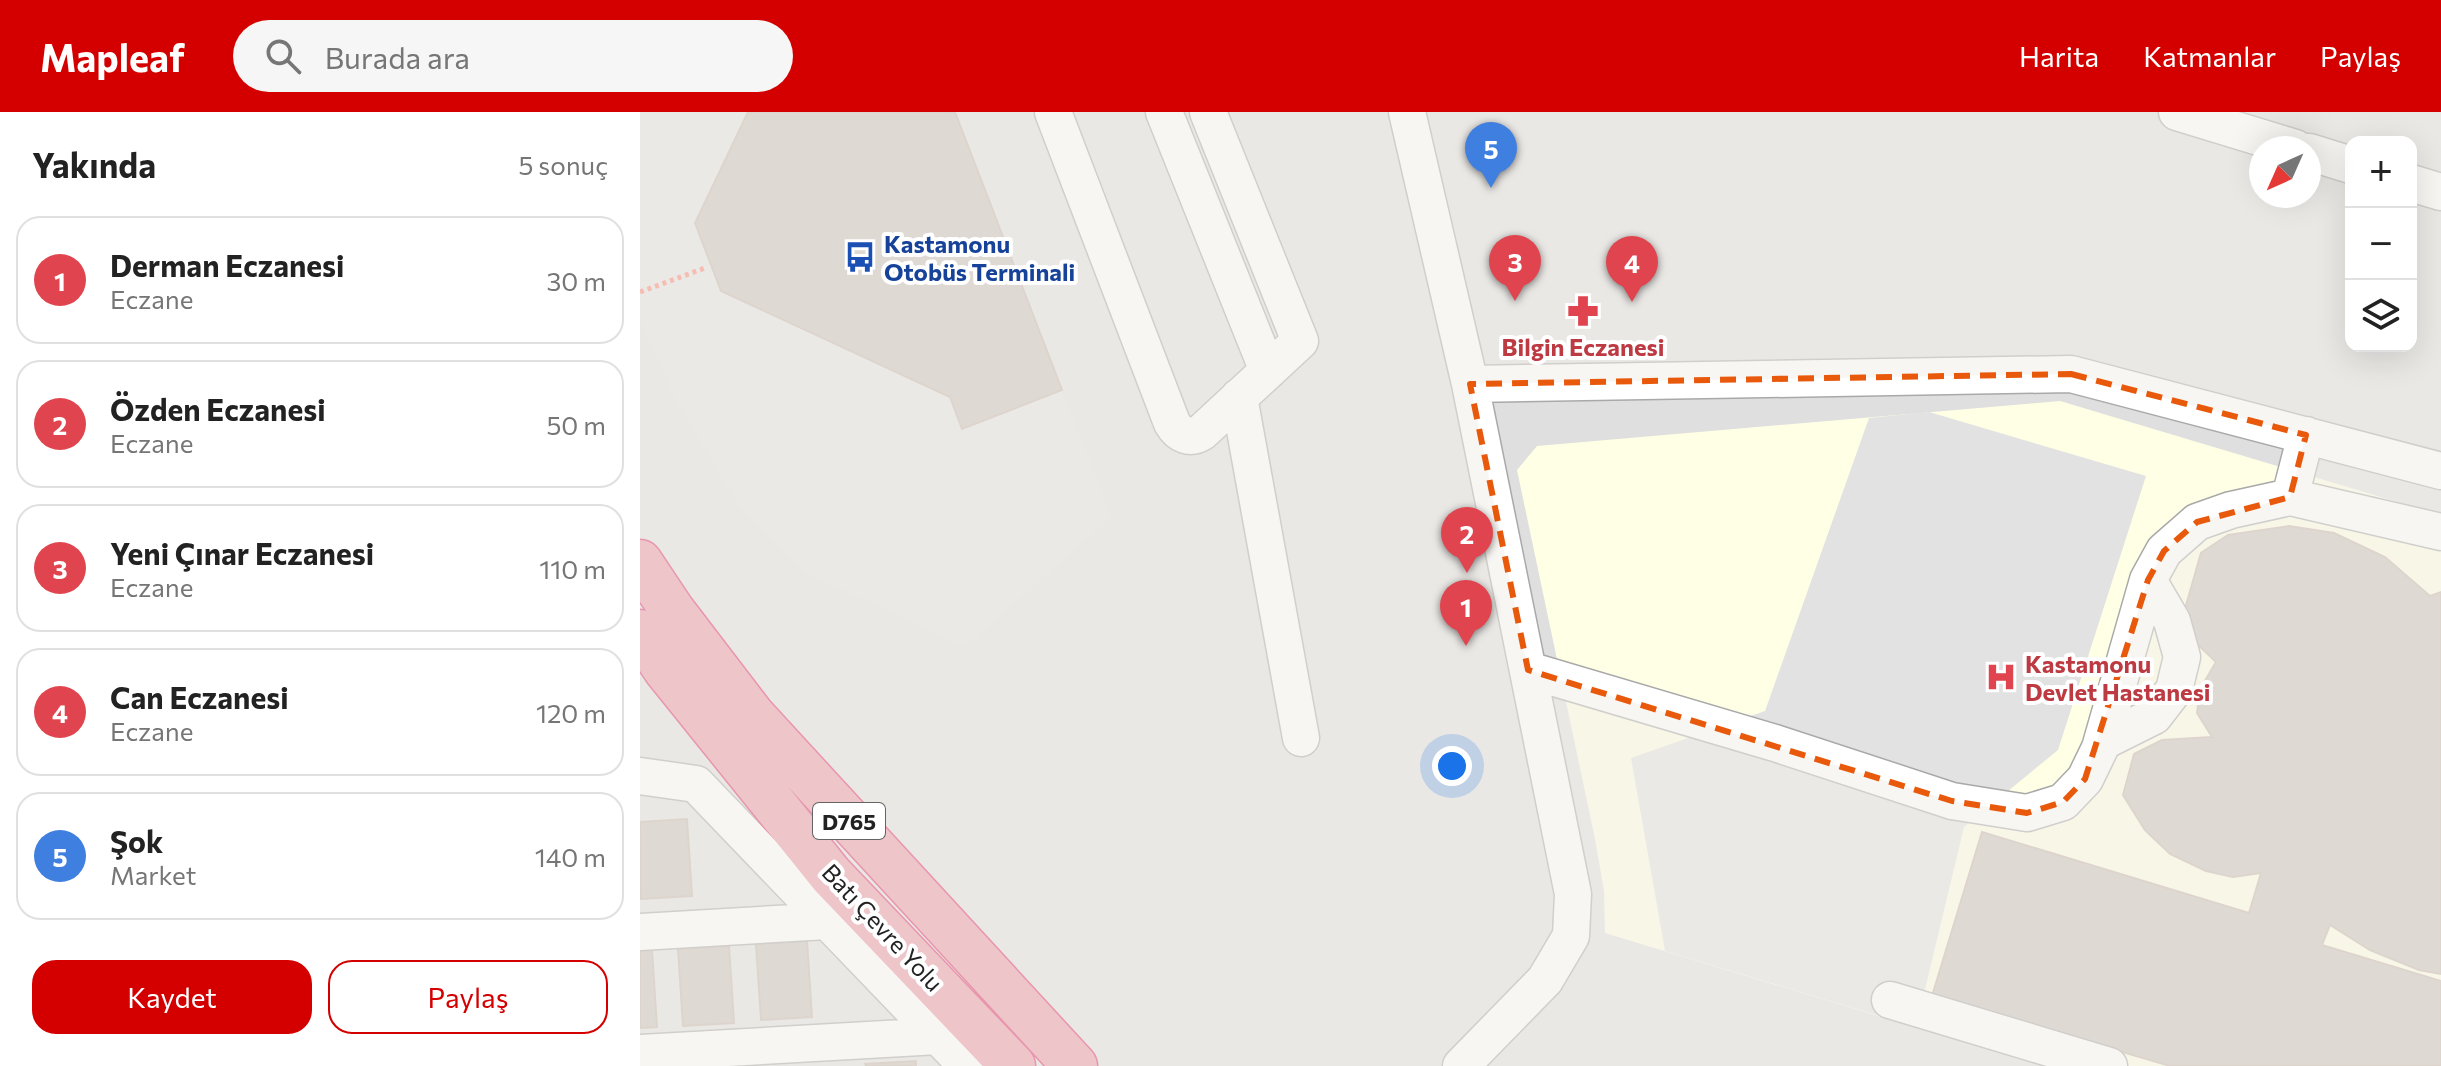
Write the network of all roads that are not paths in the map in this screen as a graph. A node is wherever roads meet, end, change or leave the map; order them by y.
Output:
1 (1053, 112) edge
2 (1164, 112) edge
3 (1208, 112) edge
4 (1407, 112) edge
5 (2177, 112) edge
6 (2256, 136) edge
7 (2321, 156) edge
8 (2345, 163) edge
9 (2417, 185) edge
10 (2441, 192) edge
11 (1268, 371) junction
12 (1470, 384) junction
13 (1239, 397) junction
14 (2306, 435) junction
15 (2441, 471) edge
16 (2290, 497) junction
17 (2441, 532) edge
18 (640, 562) edge
19 (2148, 580) junction
20 (640, 632) edge
21 (1528, 670) junction
22 (640, 684) edge
23 (1301, 738) dead end
24 (2102, 742) junction
25 (640, 776) edge
26 (831, 875) junction
27 (827, 921) junction
28 (640, 932) edge
29 (1890, 1000) dead end
30 (938, 1036) junction
31 (640, 1053) edge
32 (967, 1066) edge
33 (1013, 1066) edge
34 (1075, 1066) edge
35 (1461, 1066) edge
36 (2109, 1066) edge

1 - 13 street
2 - 11 street
3 - 11 street
4 - 12 street
5 - 6 street
7 - 8 street
9 - 10 street
11 - 13 street
12 - 14 street
12 - 21 street
13 - 23 street
14 - 15 street
14 - 16 street
16 - 17 street
16 - 19 street
18 - 34 highway, D765
19 - 24 street
19 - 24 street
20 - 26 highway, Batı Çevre Yolu / D765
21 - 24 street
21 - 35 street
22 - 26 highway
25 - 27 street
26 - 33 highway, Batı Çevre Yolu / D765
27 - 28 street
27 - 30 street
29 - 36 street
30 - 31 street
30 - 32 street

